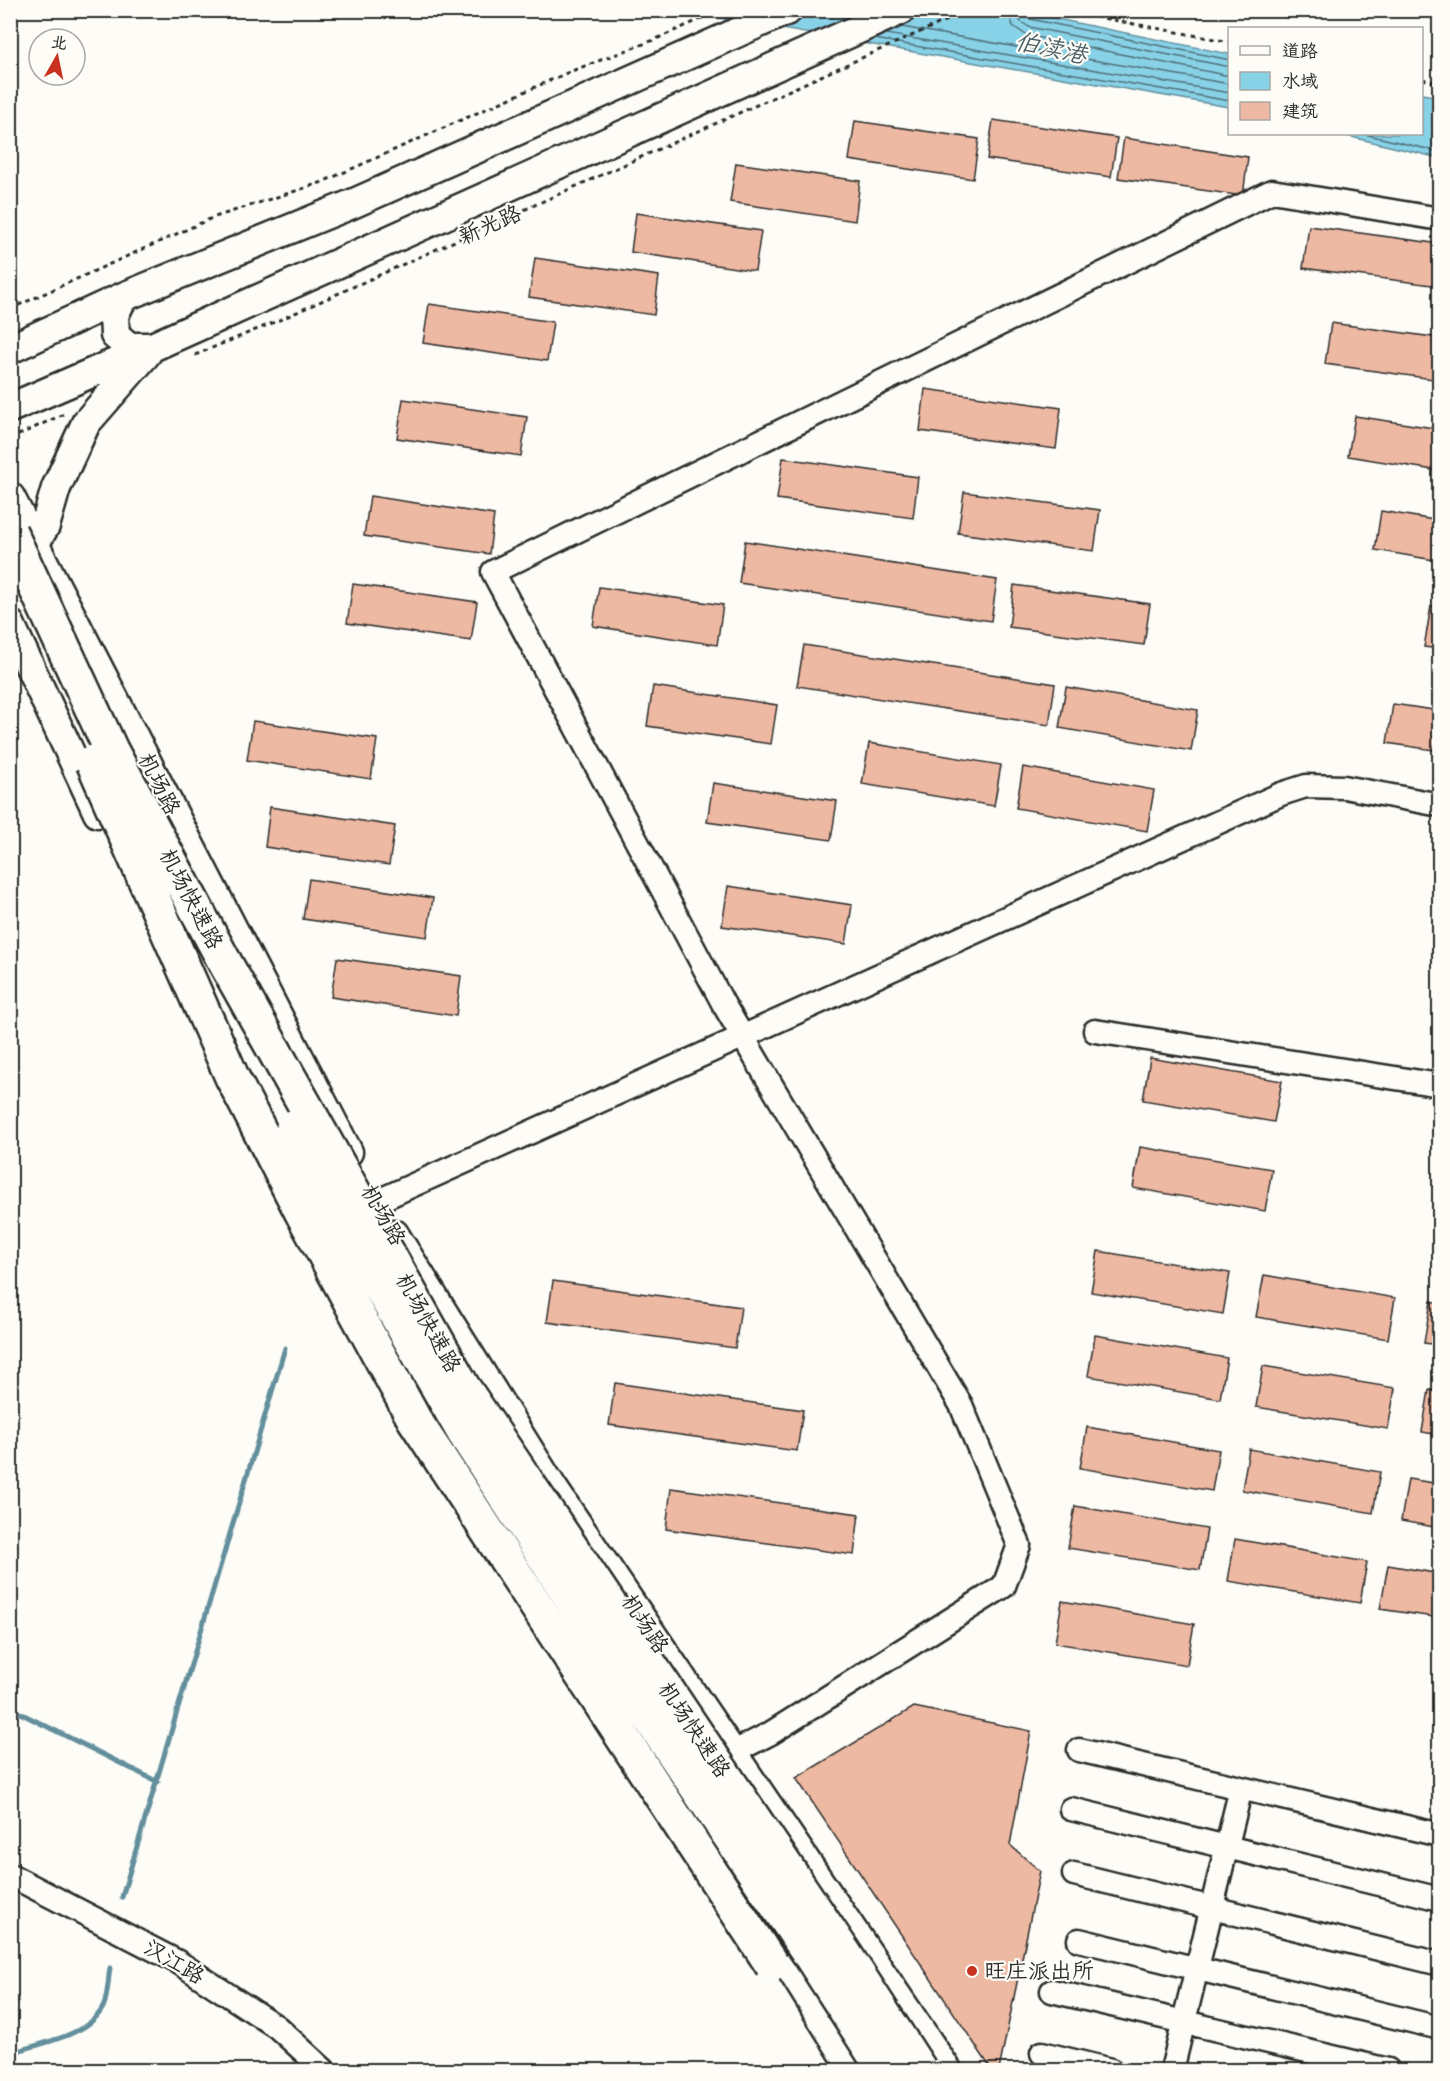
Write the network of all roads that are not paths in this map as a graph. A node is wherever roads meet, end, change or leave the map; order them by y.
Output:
1 (788, 10) edge
2 (901, 10) edge
3 (1440, 219) edge
4 (123, 297) junction
5 (152, 347) junction
6 (10, 349) edge
7 (10, 408) edge
8 (10, 497) edge
9 (23, 538) edge
10 (10, 583) edge
11 (13, 633) edge
12 (93, 762) junction
13 (1440, 805) edge
14 (1095, 1031) dead end
15 (743, 1036) junction
16 (1440, 1085) edge
17 (375, 1203) junction
18 (329, 1224) junction
19 (1079, 1750) dead end
20 (732, 1753) junction
21 (1241, 1788) junction
22 (1071, 1809) dead end
23 (1440, 1835) edge
24 (1226, 1847) junction
25 (1074, 1874) dead end
26 (10, 1875) edge
27 (1440, 1899) edge
28 (1211, 1908) junction
29 (1079, 1941) dead end
30 (1440, 1964) edge
31 (772, 1965) joint
32 (1197, 1968) junction
33 (1052, 1990) dead end
34 (1184, 2022) junction
35 (1440, 2028) edge
36 (1042, 2053) dead end
37 (324, 2070) edge
38 (852, 2070) edge
39 (884, 2070) edge
40 (920, 2070) edge
41 (947, 2070) edge
42 (1111, 2070) edge
43 (1172, 2070) edge
44 (1388, 2070) edge

1 - 4 main road
2 - 5 main road, 新光路
3 - 15 street
4 - 5 main road
4 - 6 main road
5 - 7 main road, 新光路
5 - 9 main road
8 - 9 main road, 机场路
9 - 17 main road, 机场路
9 - 40 highway, 机场快速路, bridge
10 - 12 highway, 机场快速路
11 - 18 main road
12 - 31 highway, bridge
12 - 39 highway, 机场快速路, bridge
13 - 15 street
14 - 16 street
15 - 17 street
15 - 20 street
17 - 18 street
17 - 20 main road, 机场路
18 - 38 main road
19 - 21 street
20 - 41 main road, 机场路
21 - 23 street
21 - 24 street
22 - 24 street
24 - 27 street
24 - 28 street
25 - 28 street
26 - 37 street, 汉江路
28 - 30 street
28 - 32 street
29 - 32 street
31 - 38 main road
32 - 34 street
32 - 35 street
33 - 34 street
34 - 43 street
34 - 44 street
36 - 42 street

